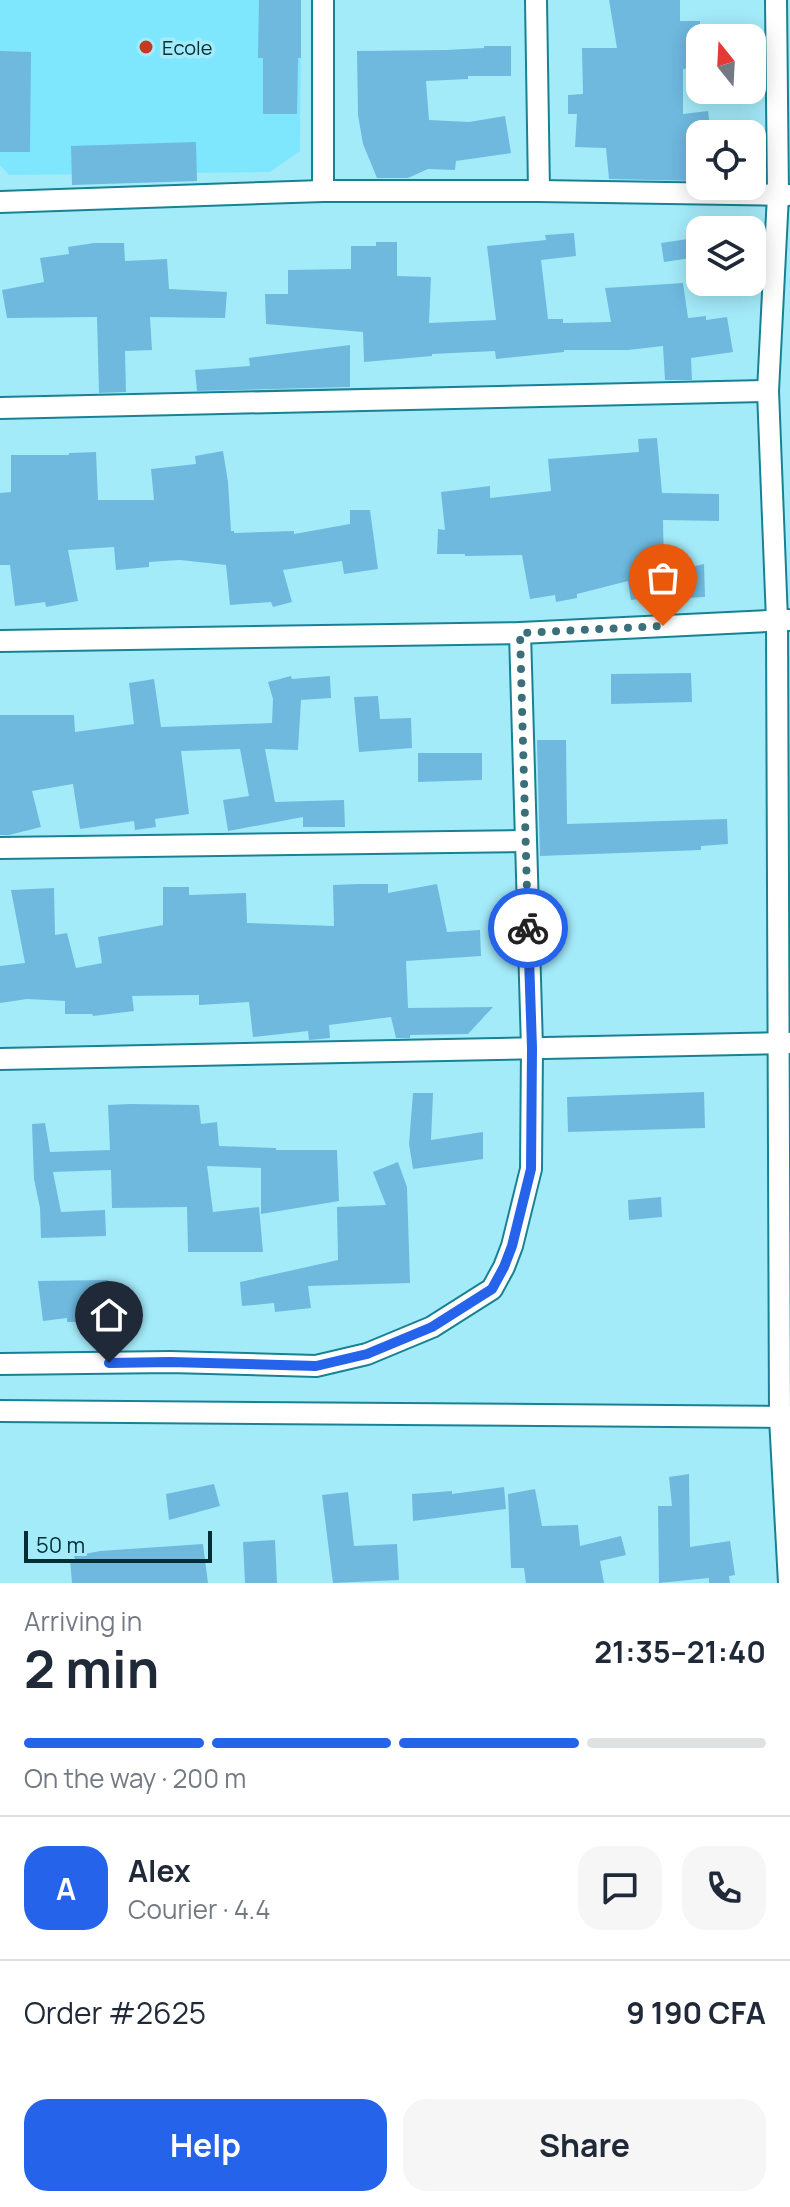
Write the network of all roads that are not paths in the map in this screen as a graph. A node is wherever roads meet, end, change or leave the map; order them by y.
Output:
1 (323, 0) edge
2 (536, 0) edge
3 (776, 0) edge
4 (323, 191) junction
5 (539, 191) junction
6 (784, 195) edge
7 (0, 202) edge
8 (768, 391) junction
9 (0, 408) edge
10 (784, 620) edge
11 (520, 633) junction
12 (0, 641) edge
13 (525, 841) junction
14 (0, 848) edge
15 (784, 1044) edge
16 (532, 1048) junction
17 (0, 1059) edge
18 (0, 1364) edge
19 (0, 1411) edge
20 (785, 1418) edge
21 (789, 1583) edge

1 - 4 street
2 - 5 street
3 - 6 street
4 - 5 street
4 - 7 street
5 - 6 street
6 - 8 street
8 - 9 street
8 - 10 street
10 - 11 street
10 - 15 street
11 - 12 street
11 - 13 street
13 - 14 street
13 - 16 street
15 - 16 street
15 - 20 street
16 - 17 street
16 - 18 street
19 - 20 street
20 - 21 street

